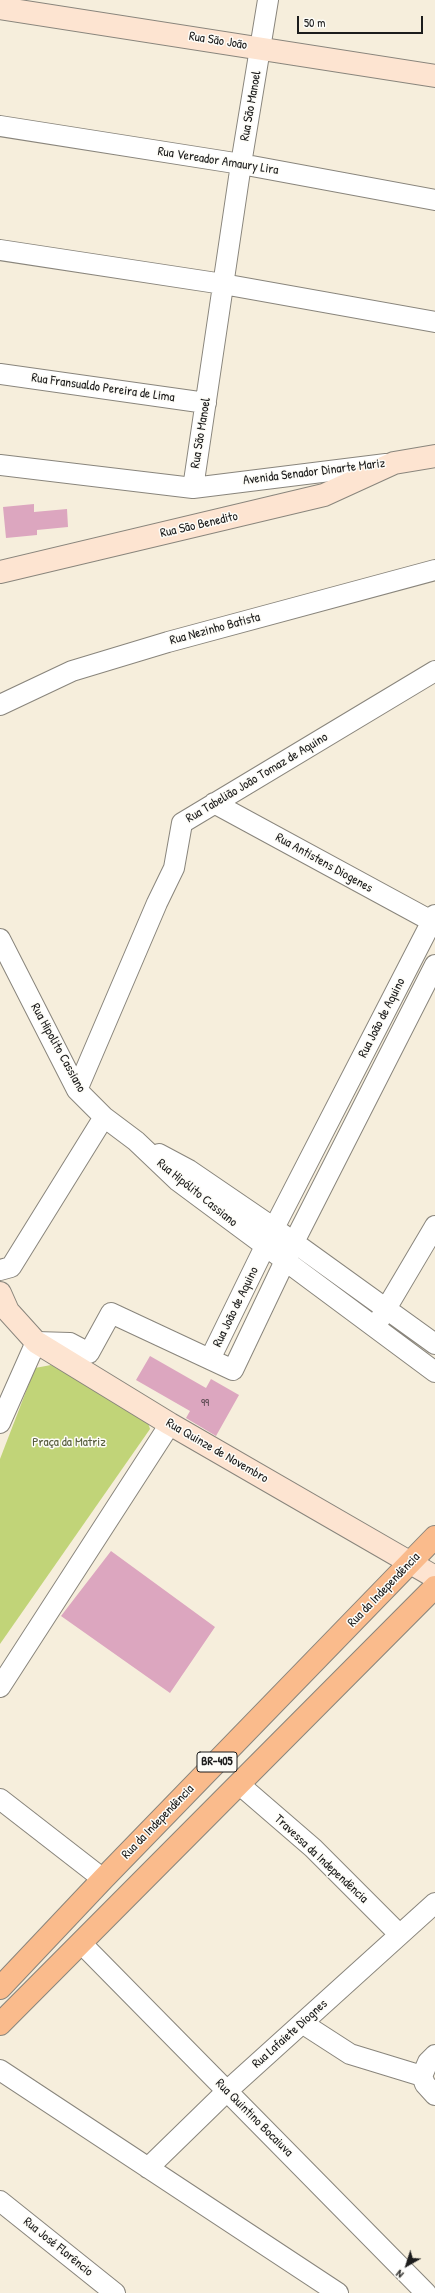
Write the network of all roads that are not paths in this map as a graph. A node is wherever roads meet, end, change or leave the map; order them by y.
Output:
1 (268, 0) edge
2 (0, 8) edge
3 (260, 48) junction
4 (435, 76) edge
5 (0, 126) edge
6 (241, 164) junction
7 (435, 200) edge
8 (0, 250) edge
9 (223, 284) junction
10 (435, 322) edge
11 (0, 374) edge
12 (206, 402) junction
13 (435, 456) edge
14 (394, 463) junction
15 (0, 465) edge
16 (193, 488) junction
17 (435, 570) edge
18 (0, 572) edge
19 (435, 671) edge
20 (0, 705) edge
21 (214, 803) junction
22 (434, 920) edge
23 (0, 939) edge
24 (435, 965) edge
25 (78, 1090) junction
26 (104, 1117) junction
27 (136, 1142) junction
28 (435, 1226) edge
29 (274, 1228) junction
30 (294, 1242) junction
31 (266, 1247) junction
32 (285, 1261) junction
33 (0, 1270) edge
34 (3, 1304) edge
35 (386, 1308) junction
36 (376, 1327) junction
37 (36, 1342) junction
38 (435, 1344) edge
39 (210, 1360) junction
40 (435, 1372) edge
41 (0, 1423) edge
42 (170, 1424) junction
43 (435, 1537) edge
44 (410, 1563) junction
45 (435, 1577) edge
46 (435, 1587) edge
47 (0, 1687) edge
48 (240, 1785) junction
49 (0, 1799) edge
50 (103, 1879) junction
51 (435, 1903) edge
52 (400, 1934) junction
53 (81, 1943) junction
54 (0, 1988) edge
55 (302, 2023) junction
56 (0, 2024) edge
57 (435, 2055) edge
58 (0, 2070) edge
59 (422, 2076) junction
60 (227, 2090) junction
61 (435, 2095) edge
62 (148, 2168) junction
63 (0, 2201) edge
64 (115, 2293) edge
65 (338, 2293) edge
66 (426, 2293) edge

1 - 3 street, Rua São Manoel
2 - 3 main road, Rua São João
3 - 4 main road, Rua São João
3 - 6 street, Rua São Manoel
5 - 6 street, Rua Vereador Amaury Lira
6 - 7 street, Rua Vereador Amaury Lira
6 - 9 street, Rua São Manoel
8 - 9 street
9 - 10 street
9 - 12 street, Rua São Manoel
11 - 12 street, Rua Fransualdo Pereira de Lima
12 - 16 street, Rua São Manoel
13 - 14 main road, Avenida Senador Dinarte Mariz
14 - 16 street, Avenida Senador Dinarte Mariz
14 - 18 main road, Rua São Benedito
15 - 16 street
17 - 20 street, Rua Nezinho Batista
19 - 21 street, Rua Tabelião João Tomaz de Aquino
21 - 22 street, Rua Antistens Diogenes
21 - 25 street, Rua Tabelião João Tomaz de Aquino
22 - 29 street, Rua João de Aquino
23 - 25 street, Rua Hipolito Cassiano
24 - 30 street, Rua João de Aquino
25 - 26 street, Rua Hipolito Cassiano
26 - 27 street, Rua Hipolito Cassiano
26 - 33 street
27 - 29 street, Rua Hipólito Cassiano
27 - 31 street, Rua Hipólito Cassiano
28 - 35 street
29 - 30 street, Rua Hipólito Cassiano
29 - 31 street, Rua João de Aquino
30 - 32 street, Rua João de Aquino
30 - 35 street, Rua Hipólito Cassiano
31 - 32 street, Rua Hipólito Cassiano
31 - 39 street, Rua João de Aquino
32 - 36 street, Rua Hipólito Cassiano
32 - 39 street, Rua João de Aquino
34 - 37 main road, Rua Quinze de Novembro
35 - 36 street
35 - 38 street, Rua Hipólito Cassiano
36 - 40 street, Rua Hipólito Cassiano
37 - 39 street
37 - 41 street
37 - 42 main road, Rua Quinze de Novembro
42 - 44 main road, Rua Quinze de Novembro
42 - 47 street
43 - 44 highway, Rua da Independência / BR-405
44 - 45 main road, Rua Quinze de Novembro
44 - 50 highway, Rua da Independência / BR-405
46 - 48 highway, BR-405
48 - 52 street, Travessa da Independência
48 - 53 highway, BR-405
49 - 50 street
50 - 54 highway, Rua da Independência / BR-405
51 - 52 street, Rua Lafaiete Diognes
52 - 55 street, Rua Lafaiete Diognes
53 - 56 highway, BR-405
53 - 60 street, Rua Quintino Bocaiuva
55 - 59 street
55 - 60 street, Rua Lafaiete Diognes
57 - 59 street
58 - 62 street
59 - 61 street
60 - 62 street, Rua Lafaiete Diognes
60 - 66 street, Rua Quintino Bocaiuva
62 - 65 street
63 - 64 street, Rua José Florêncio

